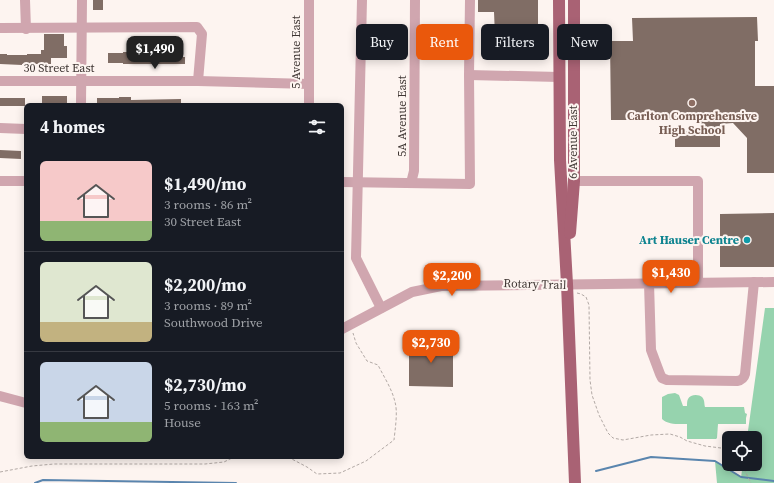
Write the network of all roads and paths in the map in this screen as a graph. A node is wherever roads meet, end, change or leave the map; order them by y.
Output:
1 (26, 0) edge
2 (82, 0) edge
3 (309, 0) edge
4 (362, 0) edge
5 (415, 0) edge
6 (470, 0) edge
7 (569, 0) edge
8 (560, 3) edge
9 (574, 6) edge
10 (0, 28) edge
11 (82, 28) junction
12 (26, 29) junction
13 (469, 75) junction
14 (559, 77) junction
15 (0, 81) edge
16 (82, 81) junction
17 (198, 81) junction
18 (309, 84) junction
19 (81, 103) edge
20 (309, 103) edge
21 (0, 128) edge
22 (24, 129) edge
23 (560, 160) junction
24 (573, 165) junction
25 (0, 181) edge
26 (24, 181) edge
27 (574, 181) junction
28 (344, 182) edge
29 (358, 182) junction
30 (411, 182) junction
31 (698, 282) junction
32 (754, 282) junction
33 (774, 282) edge
34 (649, 283) junction
35 (567, 284) junction
36 (575, 293) dead end
37 (381, 308) junction
38 (347, 330) edge
39 (0, 396) edge
40 (24, 402) edge
41 (722, 448) edge
42 (230, 459) edge
43 (292, 459) edge
44 (745, 471) edge
45 (0, 472) edge
46 (575, 483) edge
47 (751, 483) edge

1 - 12 street
2 - 11 street
3 - 18 street, 5 Avenue East
4 - 29 street
5 - 30 street, 5A Avenue East
6 - 13 street
7 - 9 street
8 - 14 main road, 6 Avenue East
9 - 24 main road, 6 Avenue East
10 - 12 street
11 - 12 street
11 - 16 street
11 - 17 street
13 - 14 street
13 - 30 street
14 - 23 main road, 6 Avenue East
15 - 16 street, 30 Street East
16 - 17 street, 30 Street East
16 - 19 street
17 - 18 street, 30 Street East
18 - 20 street, 5 Avenue East
21 - 22 street
23 - 24 street
23 - 35 main road, 6 Avenue East
24 - 27 main road, 6 Avenue East
25 - 26 street
27 - 31 street
27 - 35 main road, 6 Avenue East
28 - 29 street
29 - 30 street
29 - 37 street
31 - 32 street
31 - 34 street
32 - 33 street
32 - 34 street
34 - 35 street
35 - 37 street
35 - 46 main road, 6 Avenue East
36 - 41 path, Rotary Trail
37 - 38 street
38 - 43 path
39 - 40 street
42 - 45 path
44 - 47 path

